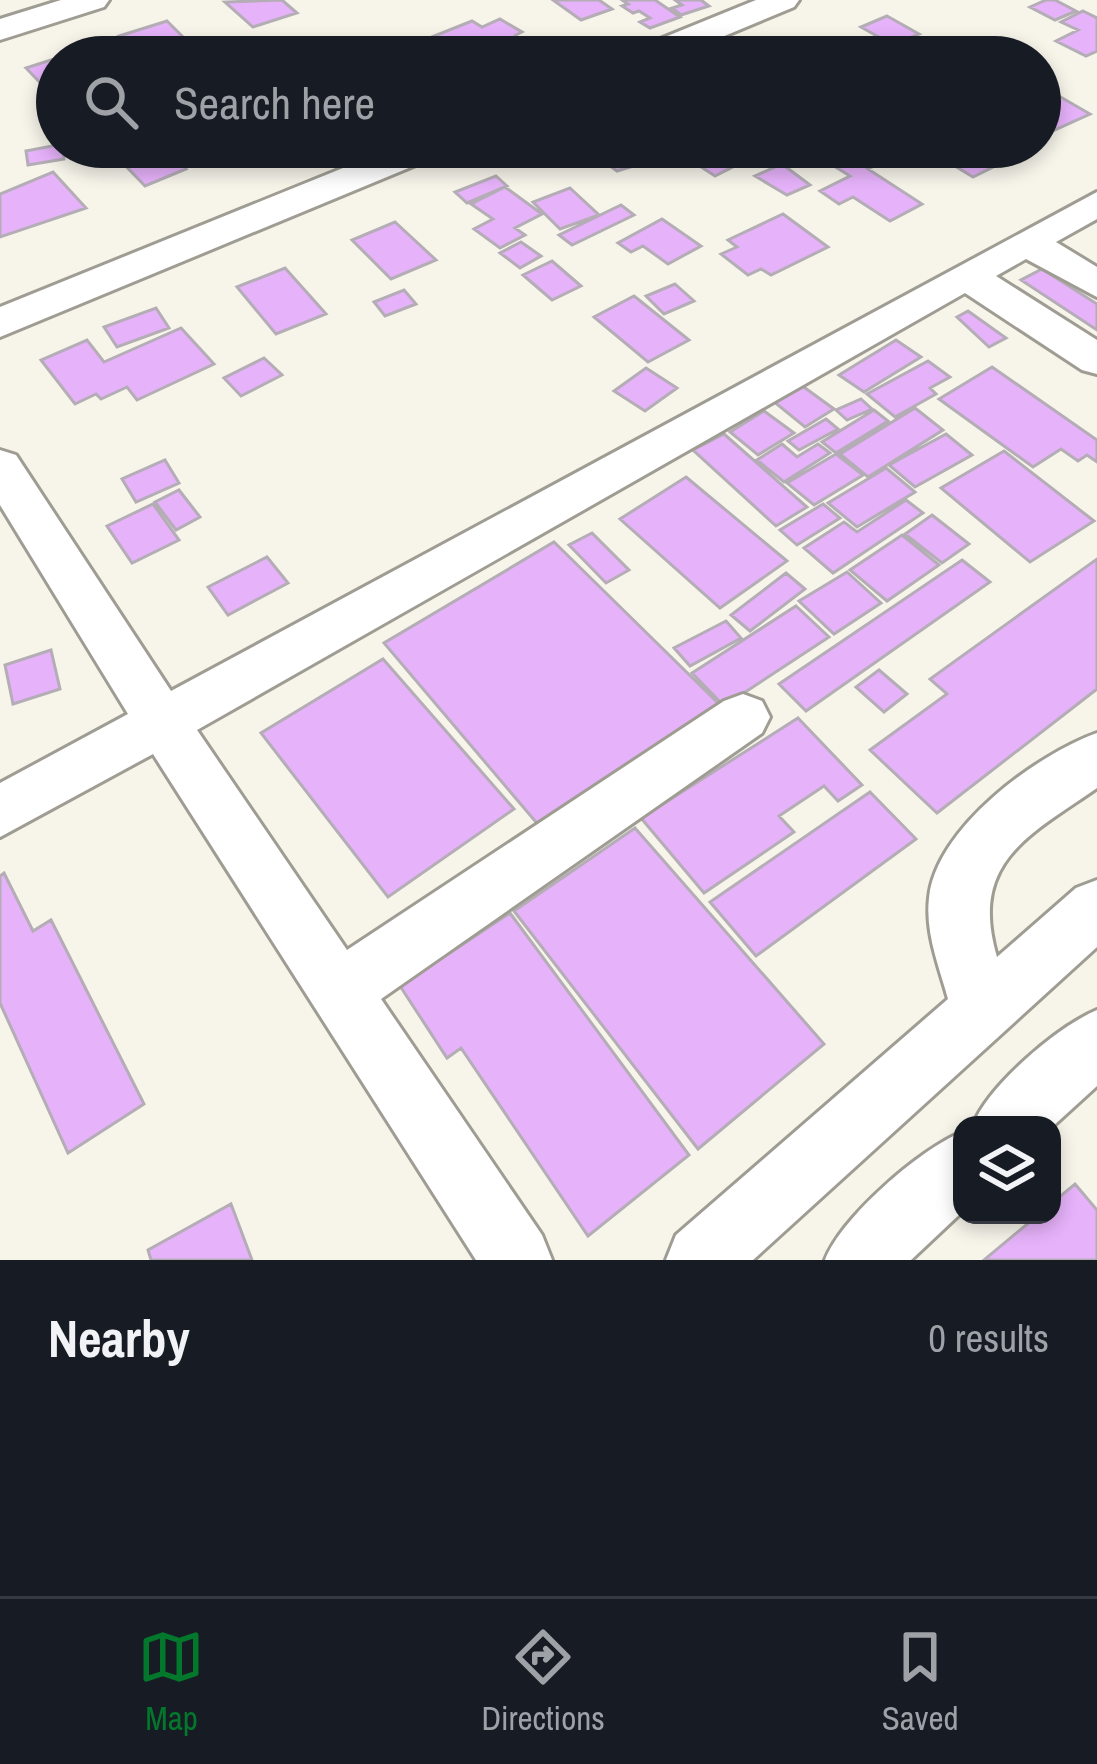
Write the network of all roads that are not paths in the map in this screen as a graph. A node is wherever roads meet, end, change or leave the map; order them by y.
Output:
1 (93, 0) edge
2 (783, 0) edge
3 (0, 30) edge
4 (696, 36) edge
5 (376, 168) edge
6 (1092, 211) edge
7 (1027, 242) junction
8 (967, 276) junction
9 (1097, 284) edge
10 (0, 323) edge
11 (1097, 360) edge
12 (0, 467) edge
13 (743, 717) dead end
14 (161, 721) junction
15 (1097, 757) edge
16 (0, 812) edge
17 (1097, 908) edge
18 (339, 991) junction
19 (982, 1010) junction
20 (1097, 1042) edge
21 (1016, 1116) edge
22 (953, 1174) edge
23 (517, 1260) edge
24 (701, 1260) edge
25 (860, 1260) edge

1 - 3 street
2 - 4 street
5 - 10 street
6 - 7 street
7 - 8 street
7 - 9 street
8 - 11 street
8 - 14 street
12 - 14 street
13 - 18 street
14 - 16 street
14 - 18 street
15 - 19 street
17 - 19 street
18 - 23 street
19 - 24 street
20 - 21 street
22 - 25 street

